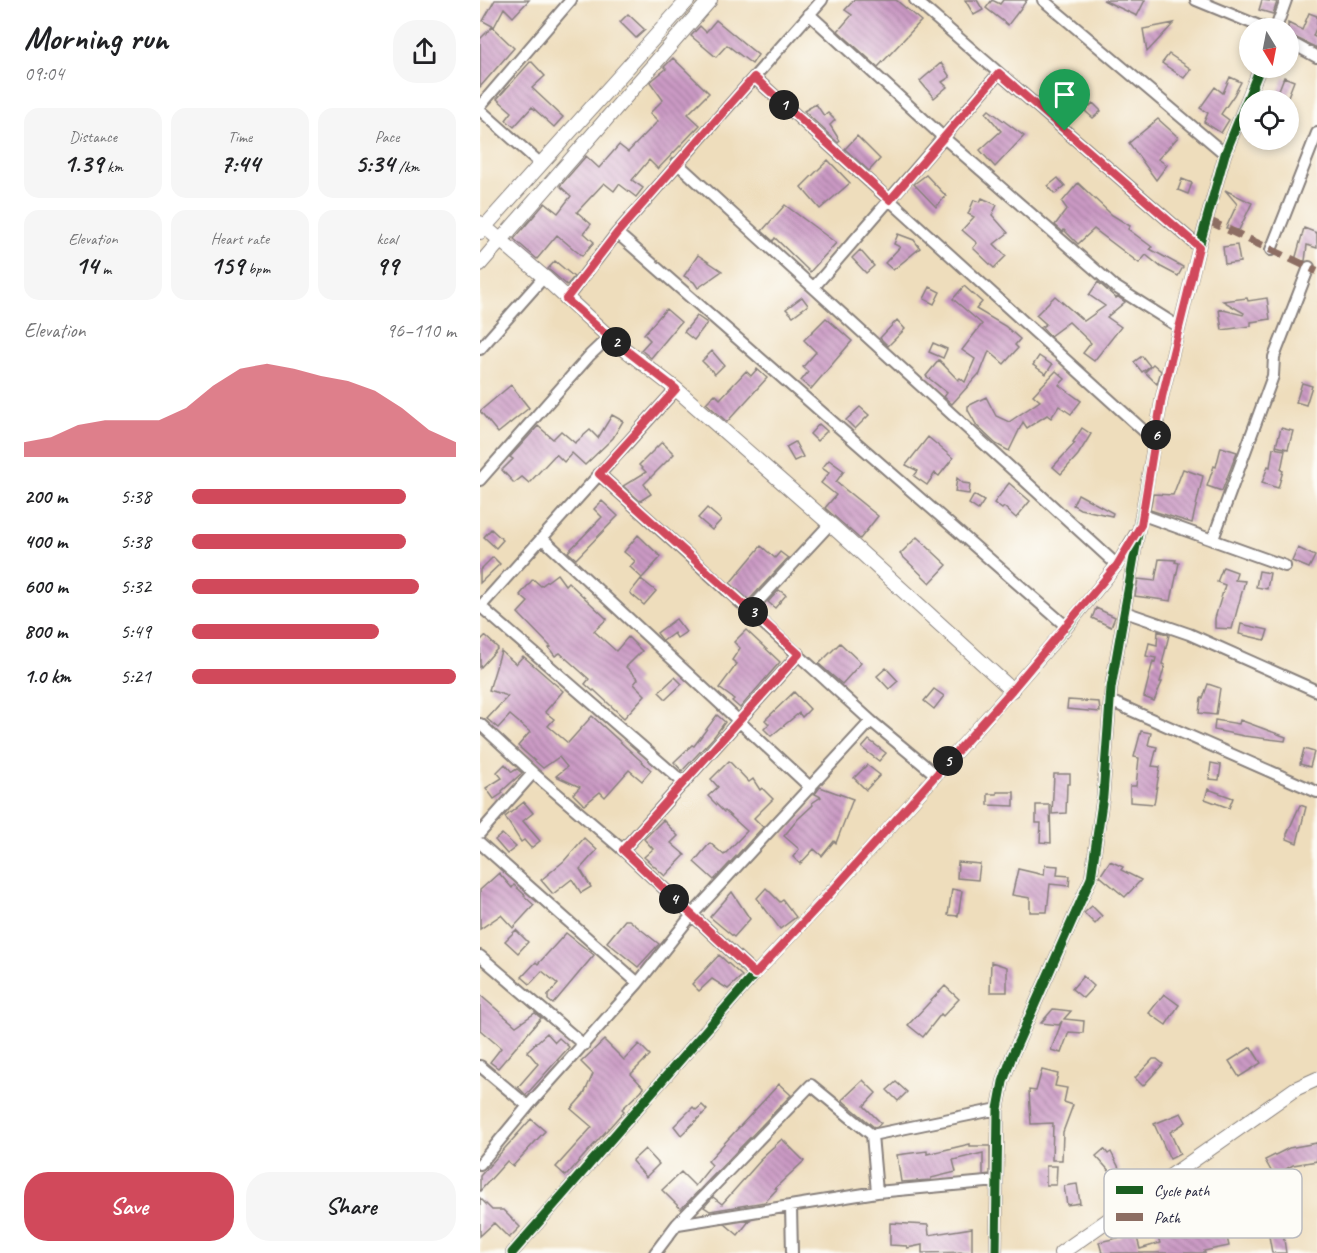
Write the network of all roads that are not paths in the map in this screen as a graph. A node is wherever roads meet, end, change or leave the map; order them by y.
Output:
1 (571, 0) edge
2 (710, 0) edge
3 (822, 0) edge
4 (915, 0) edge
5 (1043, 0) edge
6 (1196, 0) edge
7 (1286, 0) edge
8 (686, 1) edge
9 (809, 15) junction
10 (1240, 18) edge
11 (1280, 18) edge
12 (1299, 47) edge
13 (1317, 57) edge
14 (999, 73) junction
15 (754, 77) junction
16 (1256, 78) edge
17 (480, 108) edge
18 (1317, 133) edge
19 (943, 137) junction
20 (1225, 154) junction
21 (678, 163) junction
22 (541, 164) junction
23 (890, 200) junction
24 (482, 227) edge
25 (617, 233) junction
26 (500, 241) junction
27 (1199, 247) junction
28 (1271, 250) dead end
29 (480, 264) edge
30 (1309, 267) dead end
31 (544, 277) junction
32 (814, 287) junction
33 (566, 299) junction
34 (1179, 327) junction
35 (609, 337) junction
36 (480, 350) edge
37 (676, 389) junction
38 (1155, 441) junction
39 (599, 474) junction
40 (480, 480) edge
41 (1142, 520) junction
42 (830, 524) junction
43 (542, 538) junction
44 (1212, 539) junction
45 (1117, 565) junction
46 (1285, 566) dead end
47 (480, 606) edge
48 (750, 610) junction
49 (1125, 612) junction
50 (1067, 627) junction
51 (799, 654) junction
52 (1012, 690) junction
53 (1317, 691) edge
54 (1110, 701) junction
55 (871, 721) junction
56 (739, 722) junction
57 (480, 724) edge
58 (533, 773) junction
59 (936, 775) junction
60 (684, 783) junction
61 (811, 788) junction
62 (1317, 792) edge
63 (480, 833) edge
64 (480, 843) edge
65 (623, 850) junction
66 (691, 916) junction
67 (480, 956) edge
68 (755, 974) junction
69 (638, 983) junction
70 (584, 1045) junction
71 (480, 1066) edge
72 (1317, 1079) edge
73 (528, 1106) junction
74 (998, 1109) junction
75 (872, 1135) junction
76 (480, 1164) edge
77 (1181, 1169) edge
78 (997, 1181) junction
79 (877, 1192) junction
80 (791, 1207) junction
81 (1104, 1223) edge
82 (677, 1224) junction
83 (512, 1253) edge
84 (654, 1253) edge
85 (792, 1253) edge
86 (996, 1253) edge
87 (1061, 1253) edge

1 - 17 street
2 - 26 street
3 - 9 street
4 - 14 street
5 - 20 street
6 - 10 street
7 - 11 street
8 - 22 street
9 - 15 street
9 - 19 street
12 - 13 street
14 - 19 street
14 - 27 street
15 - 21 street
15 - 23 street
16 - 20 street
17 - 22 street
18 - 28 street
19 - 23 street
19 - 34 street
20 - 27 street
21 - 25 street
21 - 32 street
22 - 24 street
23 - 32 street
23 - 38 street
24 - 26 street
25 - 33 street
25 - 50 street
26 - 29 street
26 - 31 street
27 - 34 street
30 - 44 street
31 - 33 street
31 - 36 street
32 - 45 street
33 - 35 street
34 - 38 street
35 - 37 street
35 - 40 street
37 - 39 street
37 - 42 street
38 - 41 street
39 - 43 street
39 - 48 street
41 - 44 street
41 - 45 street
41 - 49 street
42 - 48 street
42 - 52 street
43 - 47 street
43 - 56 street
44 - 46 street
45 - 50 street
47 - 60 street
48 - 51 street
49 - 53 street
49 - 54 street
50 - 52 street
51 - 55 street
51 - 56 street
52 - 59 street
54 - 62 street
54 - 74 street
55 - 59 street
55 - 61 street
56 - 60 street
56 - 61 street
57 - 58 street
58 - 63 street
58 - 65 street
59 - 68 street
60 - 65 street
61 - 66 street
64 - 69 street
65 - 66 street
66 - 68 street
66 - 69 street
67 - 70 street
68 - 83 street
69 - 70 street
70 - 73 street
71 - 73 street
72 - 77 street
73 - 76 street
74 - 75 street
74 - 78 street
75 - 79 street
75 - 82 street
78 - 79 street
78 - 86 street
79 - 80 street
80 - 82 street
80 - 85 street
81 - 87 street
82 - 84 street

